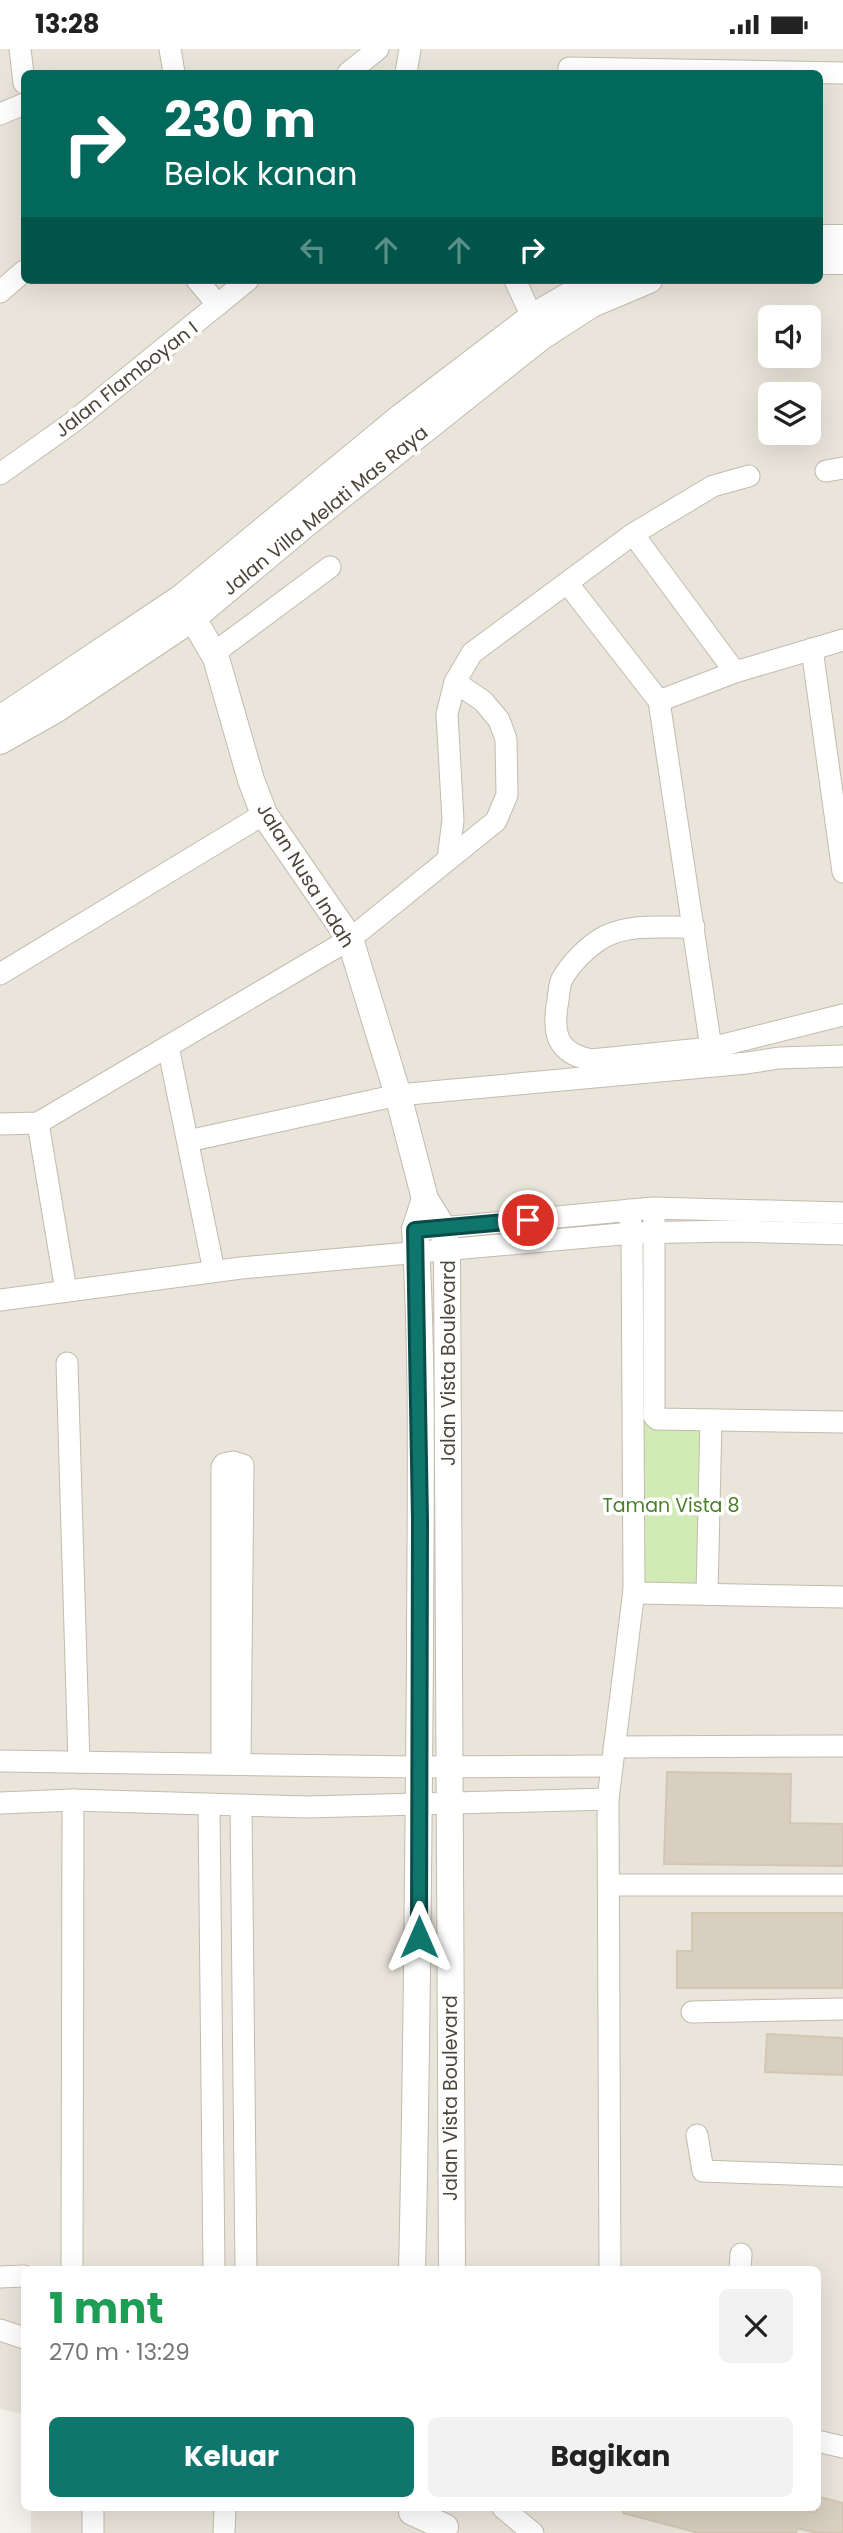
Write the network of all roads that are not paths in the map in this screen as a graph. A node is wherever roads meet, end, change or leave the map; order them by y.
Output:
1 (20, 49) edge
2 (170, 49) edge
3 (377, 49) edge
4 (410, 49) edge
5 (568, 63) edge
6 (22, 70) edge
7 (174, 70) edge
8 (352, 70) edge
9 (406, 70) edge
10 (760, 70) edge
11 (823, 72) edge
12 (843, 73) edge
13 (21, 105) edge
14 (0, 114) edge
15 (823, 238) edge
16 (843, 238) edge
17 (823, 261) edge
18 (843, 261) edge
19 (21, 274) edge
20 (200, 284) edge
21 (243, 284) edge
22 (517, 284) edge
23 (589, 284) edge
24 (637, 284) edge
25 (0, 292) edge
26 (218, 305) junction
27 (532, 317) junction
28 (0, 474) edge
29 (749, 476) dead end
30 (633, 534) junction
31 (330, 566) dead end
32 (568, 584) junction
33 (187, 608) junction
34 (843, 640) edge
35 (812, 649) junction
36 (214, 653) junction
37 (734, 672) junction
38 (455, 682) junction
39 (659, 701) junction
40 (0, 719) edge
41 (0, 741) edge
42 (838, 793) edge
43 (264, 814) junction
44 (449, 859) junction
45 (843, 872) edge
46 (694, 927) junction
47 (350, 939) junction
48 (0, 974) edge
49 (843, 1015) edge
50 (168, 1046) junction
51 (711, 1048) junction
52 (843, 1056) edge
53 (398, 1095) junction
54 (38, 1123) junction
55 (0, 1124) edge
56 (188, 1140) junction
57 (425, 1199) junction
58 (653, 1208) junction
59 (629, 1210) junction
60 (843, 1213) edge
61 (655, 1231) junction
62 (632, 1233) junction
63 (843, 1234) edge
64 (445, 1239) junction
65 (416, 1241) junction
66 (214, 1271) junction
67 (66, 1291) junction
68 (0, 1300) edge
69 (67, 1363) dead end
70 (711, 1420) junction
71 (843, 1422) edge
72 (634, 1590) junction
73 (707, 1594) junction
74 (843, 1597) edge
75 (843, 1746) edge
76 (612, 1756) junction
77 (0, 1761) edge
78 (79, 1762) junction
79 (231, 1764) junction
80 (448, 1766) junction
81 (419, 1767) junction
82 (608, 1799) junction
83 (73, 1800) junction
84 (0, 1804) edge
85 (448, 1804) junction
86 (419, 1805) junction
87 (209, 1806) junction
88 (241, 1806) junction
89 (609, 1885) junction
90 (843, 1885) edge
91 (843, 2009) edge
92 (692, 2013) dead end
93 (211, 2018) junction
94 (243, 2018) junction
95 (697, 2135) dead end
96 (843, 2176) edge
97 (214, 2222) junction
98 (245, 2223) junction
99 (72, 2266) edge
100 (214, 2266) edge
101 (246, 2266) edge
102 (412, 2266) edge
103 (452, 2266) edge
104 (610, 2266) edge
105 (21, 2276) edge
106 (0, 2277) edge
107 (0, 2330) edge
108 (21, 2337) edge
109 (821, 2442) edge
110 (843, 2447) edge
111 (93, 2511) edge
112 (225, 2511) edge
113 (507, 2511) edge
114 (409, 2515) edge
115 (446, 2523) edge
116 (93, 2533) edge
117 (223, 2533) edge
118 (533, 2533) edge

1 - 6 street
2 - 7 street
3 - 8 street
4 - 9 street
5 - 10 street
11 - 12 street
13 - 14 street
15 - 16 street
17 - 18 street
19 - 25 street
20 - 26 street
21 - 26 street, Jalan Flamboyan I
22 - 27 street
23 - 27 street, Jalan Villa Melati Mas Raya
24 - 33 street, Jalan Villa Melati Mas Raya
26 - 28 street, Jalan Flamboyan I
27 - 33 street, Jalan Villa Melati Mas Raya
29 - 30 street
30 - 32 street
30 - 37 street
31 - 36 street
32 - 38 street
32 - 39 street
33 - 36 street, Jalan Nusa Indah
33 - 40 street, Jalan Villa Melati Mas Raya
33 - 41 street, Jalan Villa Melati Mas Raya
34 - 35 street
35 - 37 street
35 - 42 street
36 - 43 street, Jalan Nusa Indah
37 - 39 street
38 - 44 street
38 - 44 street
39 - 46 street
42 - 45 street
43 - 47 street, Jalan Nusa Indah
43 - 48 street
44 - 47 street
46 - 51 street
46 - 51 street
47 - 50 street
47 - 53 street, Jalan Nusa Indah
49 - 51 street
50 - 54 street
50 - 56 street
52 - 53 street
53 - 56 street
53 - 57 street, Jalan Nusa Indah
54 - 55 street
54 - 67 street
56 - 66 street
57 - 64 street
57 - 65 street, Jalan Vista Boulevard
58 - 59 street
58 - 60 street
58 - 61 street
59 - 62 street
59 - 64 street
61 - 62 street
61 - 63 street
61 - 70 street
62 - 64 street
62 - 72 street
64 - 65 street
64 - 80 street, Jalan Vista Boulevard
65 - 66 street
65 - 81 street, Jalan Vista Boulevard
66 - 67 street
67 - 68 street
69 - 78 street
70 - 71 street
70 - 73 street
72 - 73 street
72 - 76 street
73 - 74 street
75 - 76 street
76 - 80 street
76 - 82 street
77 - 78 street
78 - 79 street
79 - 79 street
79 - 81 street
80 - 81 street
80 - 85 street, Jalan Vista Boulevard
81 - 86 street, Jalan Vista Boulevard
82 - 85 street
82 - 89 street
83 - 84 street
83 - 87 street
83 - 99 street
85 - 86 street
85 - 103 street, Jalan Vista Boulevard
86 - 88 street
86 - 102 street, Jalan Vista Boulevard
87 - 88 street
87 - 93 street
88 - 94 street
89 - 90 street
89 - 104 street
91 - 92 street
93 - 94 street
93 - 97 street
94 - 98 street
95 - 96 street
97 - 98 street
97 - 100 street
98 - 101 street
105 - 106 street
107 - 108 street
109 - 110 street
111 - 116 street
112 - 117 street
113 - 118 street
114 - 115 street

